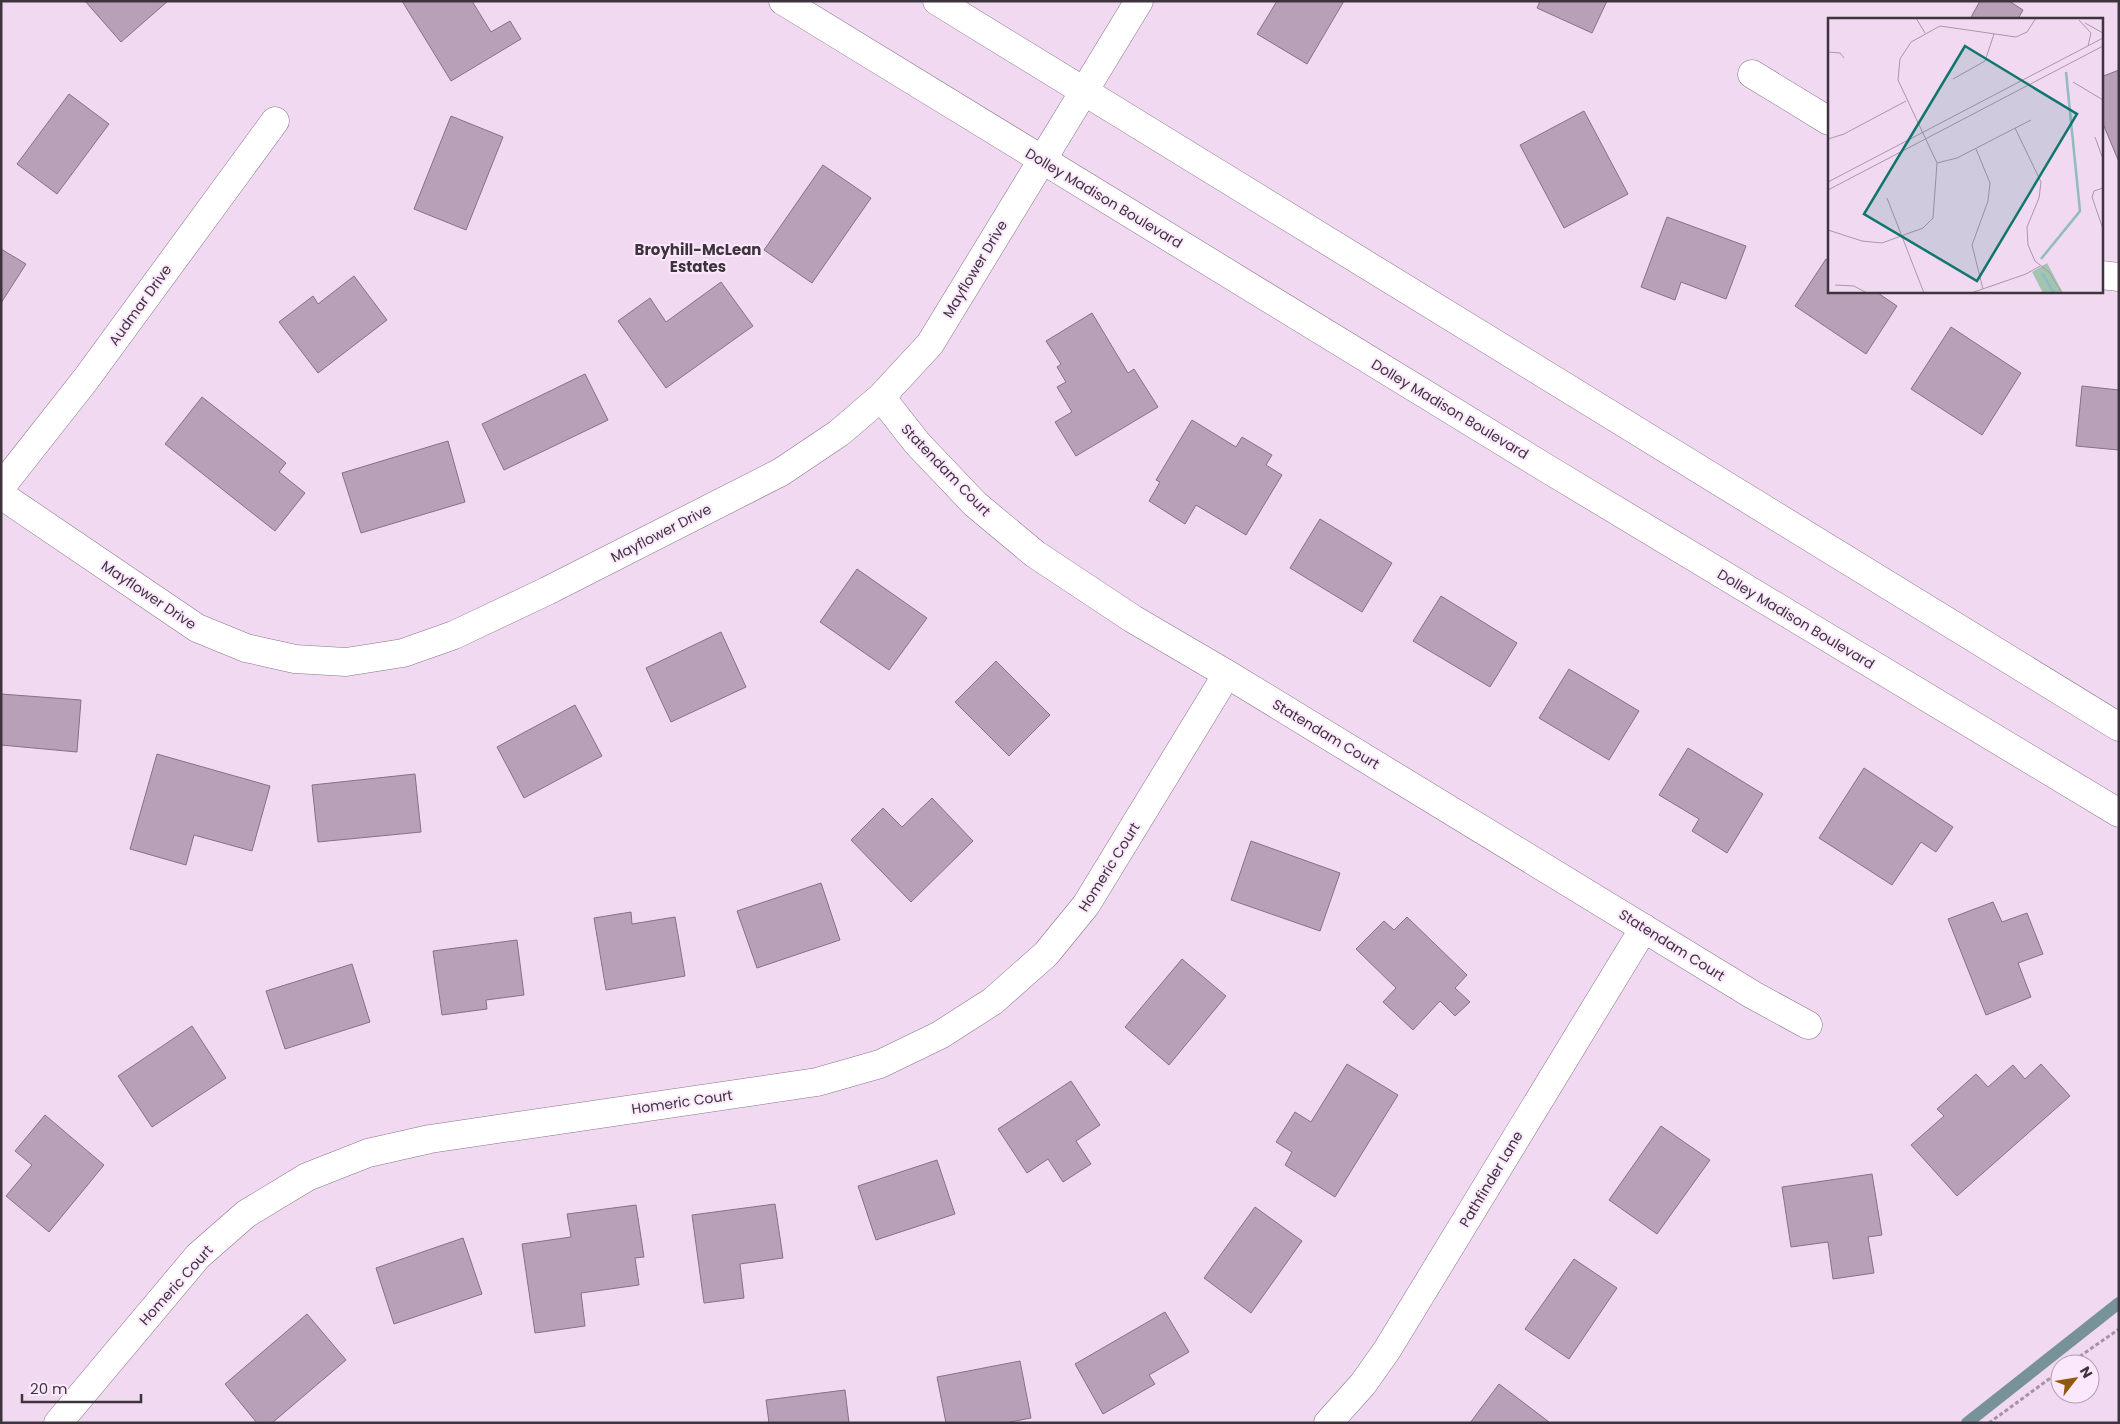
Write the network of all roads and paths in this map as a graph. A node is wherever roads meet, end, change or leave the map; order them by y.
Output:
1 (784, 1) edge
2 (937, 1) edge
3 (1139, 1) edge
4 (1752, 74) dead end
5 (1084, 91) junction
6 (1828, 120) edge
7 (275, 121) dead end
8 (1042, 159) junction
9 (2102, 274) edge
10 (2119, 277) edge
11 (881, 397) junction
12 (1, 487) edge
13 (1, 495) edge
14 (1227, 674) junction
15 (2119, 728) edge
16 (2119, 813) edge
17 (1644, 928) junction
18 (1808, 1025) dead end
19 (2119, 1329) edge
20 (2083, 1354) edge
21 (2050, 1378) edge
22 (58, 1423) edge
23 (1328, 1423) edge
24 (1989, 1423) edge

1 - 8 street, Dolley Madison Boulevard
2 - 5 street
3 - 5 street, Mayflower Drive
4 - 6 street
5 - 8 street, Mayflower Drive
5 - 15 street
7 - 12 street, Audmar Drive
8 - 11 street, Mayflower Drive
8 - 16 street, Dolley Madison Boulevard
9 - 10 street
11 - 13 street, Mayflower Drive
11 - 14 street, Statendam Court
14 - 17 street, Statendam Court
14 - 22 street, Homeric Court
17 - 18 street, Statendam Court
17 - 23 street, Pathfinder Lane
19 - 20 path
21 - 24 path

